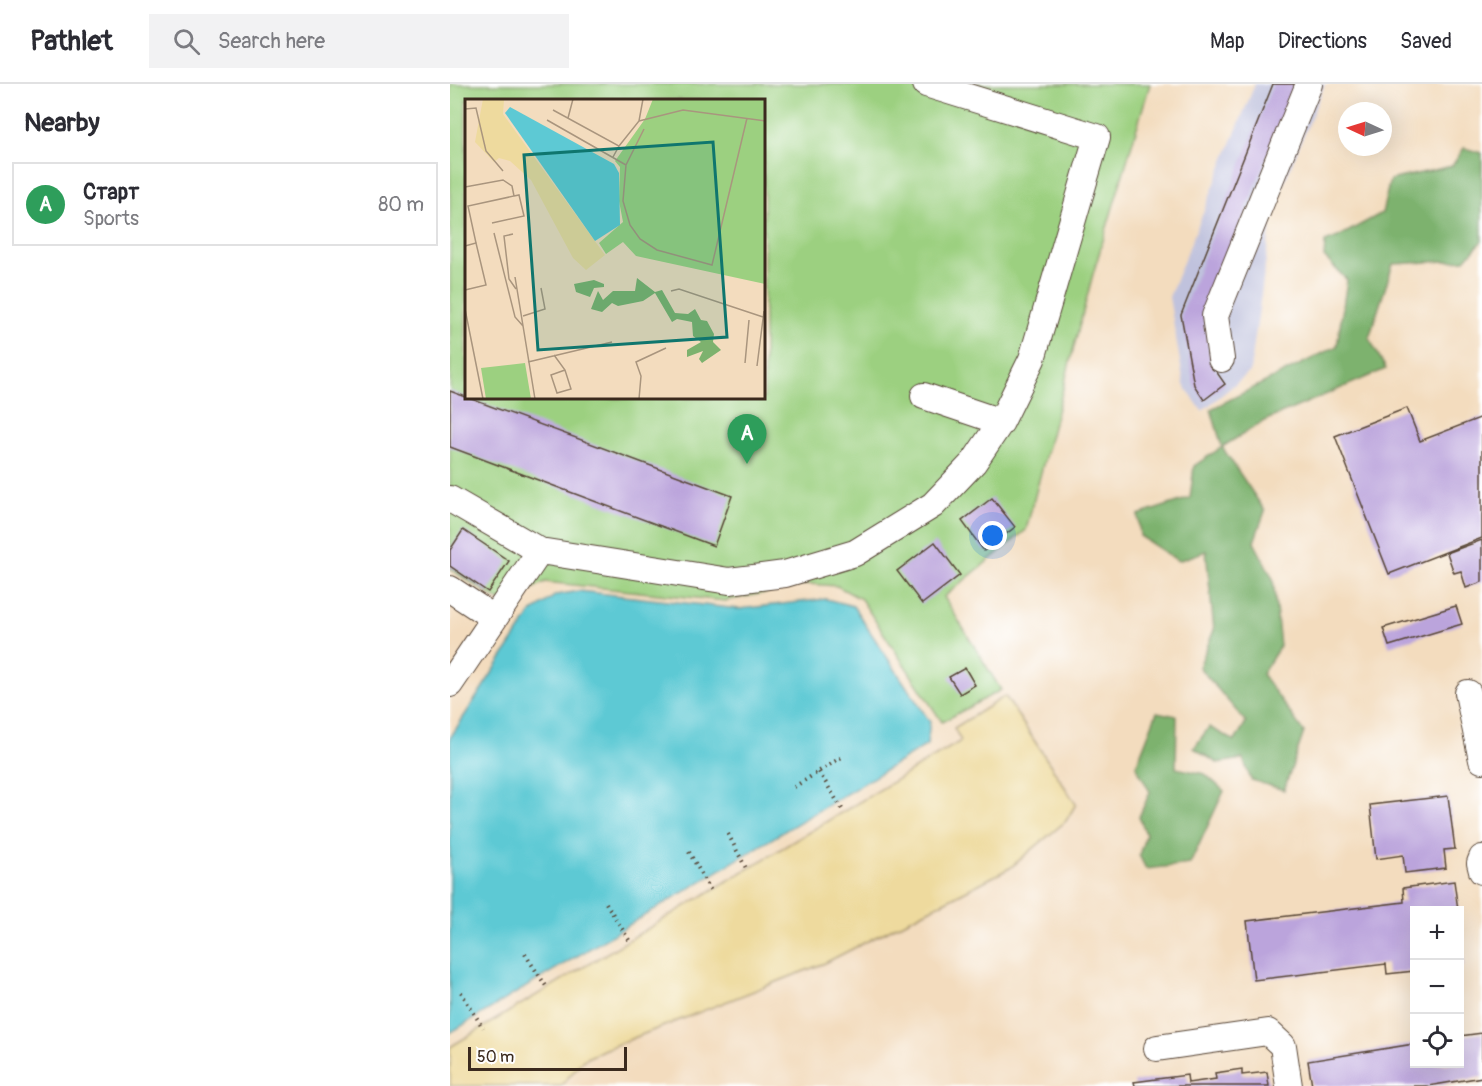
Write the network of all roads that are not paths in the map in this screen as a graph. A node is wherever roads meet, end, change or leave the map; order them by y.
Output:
1 (926, 84) edge
2 (1309, 84) edge
3 (1221, 359) dead end
4 (924, 396) dead end
5 (1001, 422) junction
6 (450, 499) edge
7 (540, 551) junction
8 (450, 589) edge
9 (494, 618) junction
10 (450, 684) edge
11 (1468, 693) dead end
12 (1482, 760) edge
13 (1482, 858) edge
14 (1482, 871) edge
15 (1157, 1048) dead end
16 (1289, 1086) edge

1 - 5 lane
2 - 3 lane
4 - 5 lane
5 - 7 lane
6 - 7 lane
7 - 9 lane
8 - 9 lane
9 - 10 lane
11 - 12 lane
13 - 14 lane
15 - 16 lane

